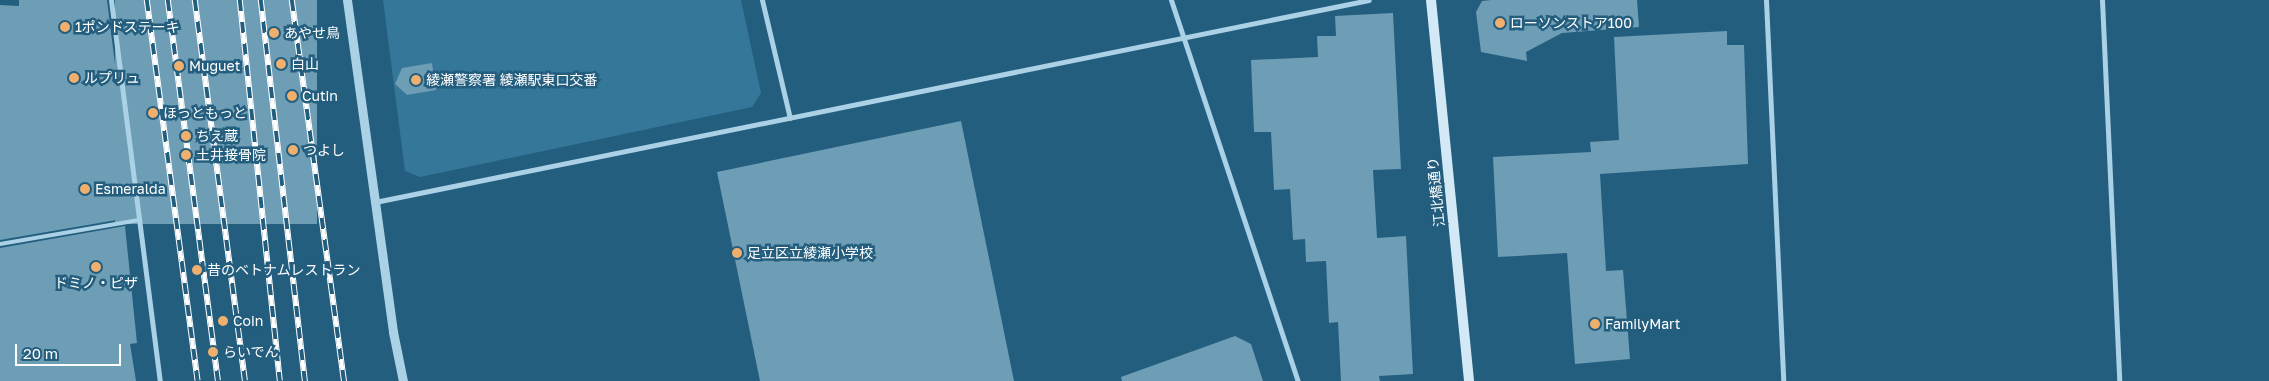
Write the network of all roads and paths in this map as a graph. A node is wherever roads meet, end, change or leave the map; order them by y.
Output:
1 (111, 0) edge
2 (347, 0) edge
3 (762, 0) edge
4 (1171, 0) edge
5 (1369, 0) edge
6 (1431, 0) edge
7 (1766, 0) edge
8 (2102, 0) edge
9 (1184, 40) junction
10 (790, 118) junction
11 (375, 202) junction
12 (139, 220) junction
13 (0, 244) edge
14 (160, 381) edge
15 (403, 381) edge
16 (1298, 381) edge
17 (1469, 381) edge
18 (1783, 381) edge
19 (2119, 381) edge

1 - 12 street
2 - 11 street
3 - 10 street
4 - 9 street
5 - 9 street
6 - 17 main road, 江北橋通り
7 - 18 street
8 - 19 street
9 - 10 street
9 - 16 street
10 - 11 street
11 - 15 street
12 - 13 lane
12 - 14 street

